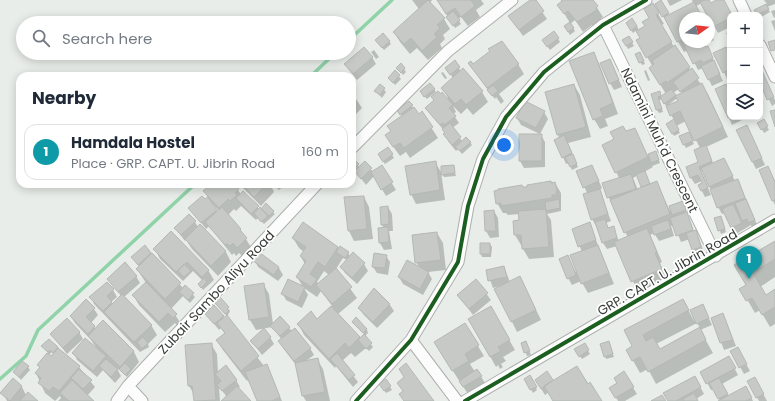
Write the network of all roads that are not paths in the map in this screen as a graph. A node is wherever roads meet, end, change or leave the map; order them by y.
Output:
1 (512, 0) edge
2 (646, 0) edge
3 (739, 0) edge
4 (745, 12) edge
5 (604, 25) junction
6 (761, 48) edge
7 (775, 77) edge
8 (356, 144) edge
9 (312, 188) edge
10 (775, 220) edge
11 (716, 256) junction
12 (411, 340) junction
13 (128, 386) junction
14 (117, 401) edge
15 (142, 401) edge
16 (356, 401) edge
17 (457, 401) edge
18 (465, 401) edge

1 - 8 street
2 - 5 street
3 - 4 street
5 - 11 street, Ndamini Muh'd Crescent
5 - 12 street
6 - 7 street
9 - 13 street, Zubair Sambo Aliyu Road
10 - 11 street, GRP. CAPT. U. Jibrin Road
11 - 18 street, GRP. CAPT. U. Jibrin Road
12 - 16 street
12 - 17 street
13 - 14 street, Zubair Sambo Aliyu Road
13 - 15 street

